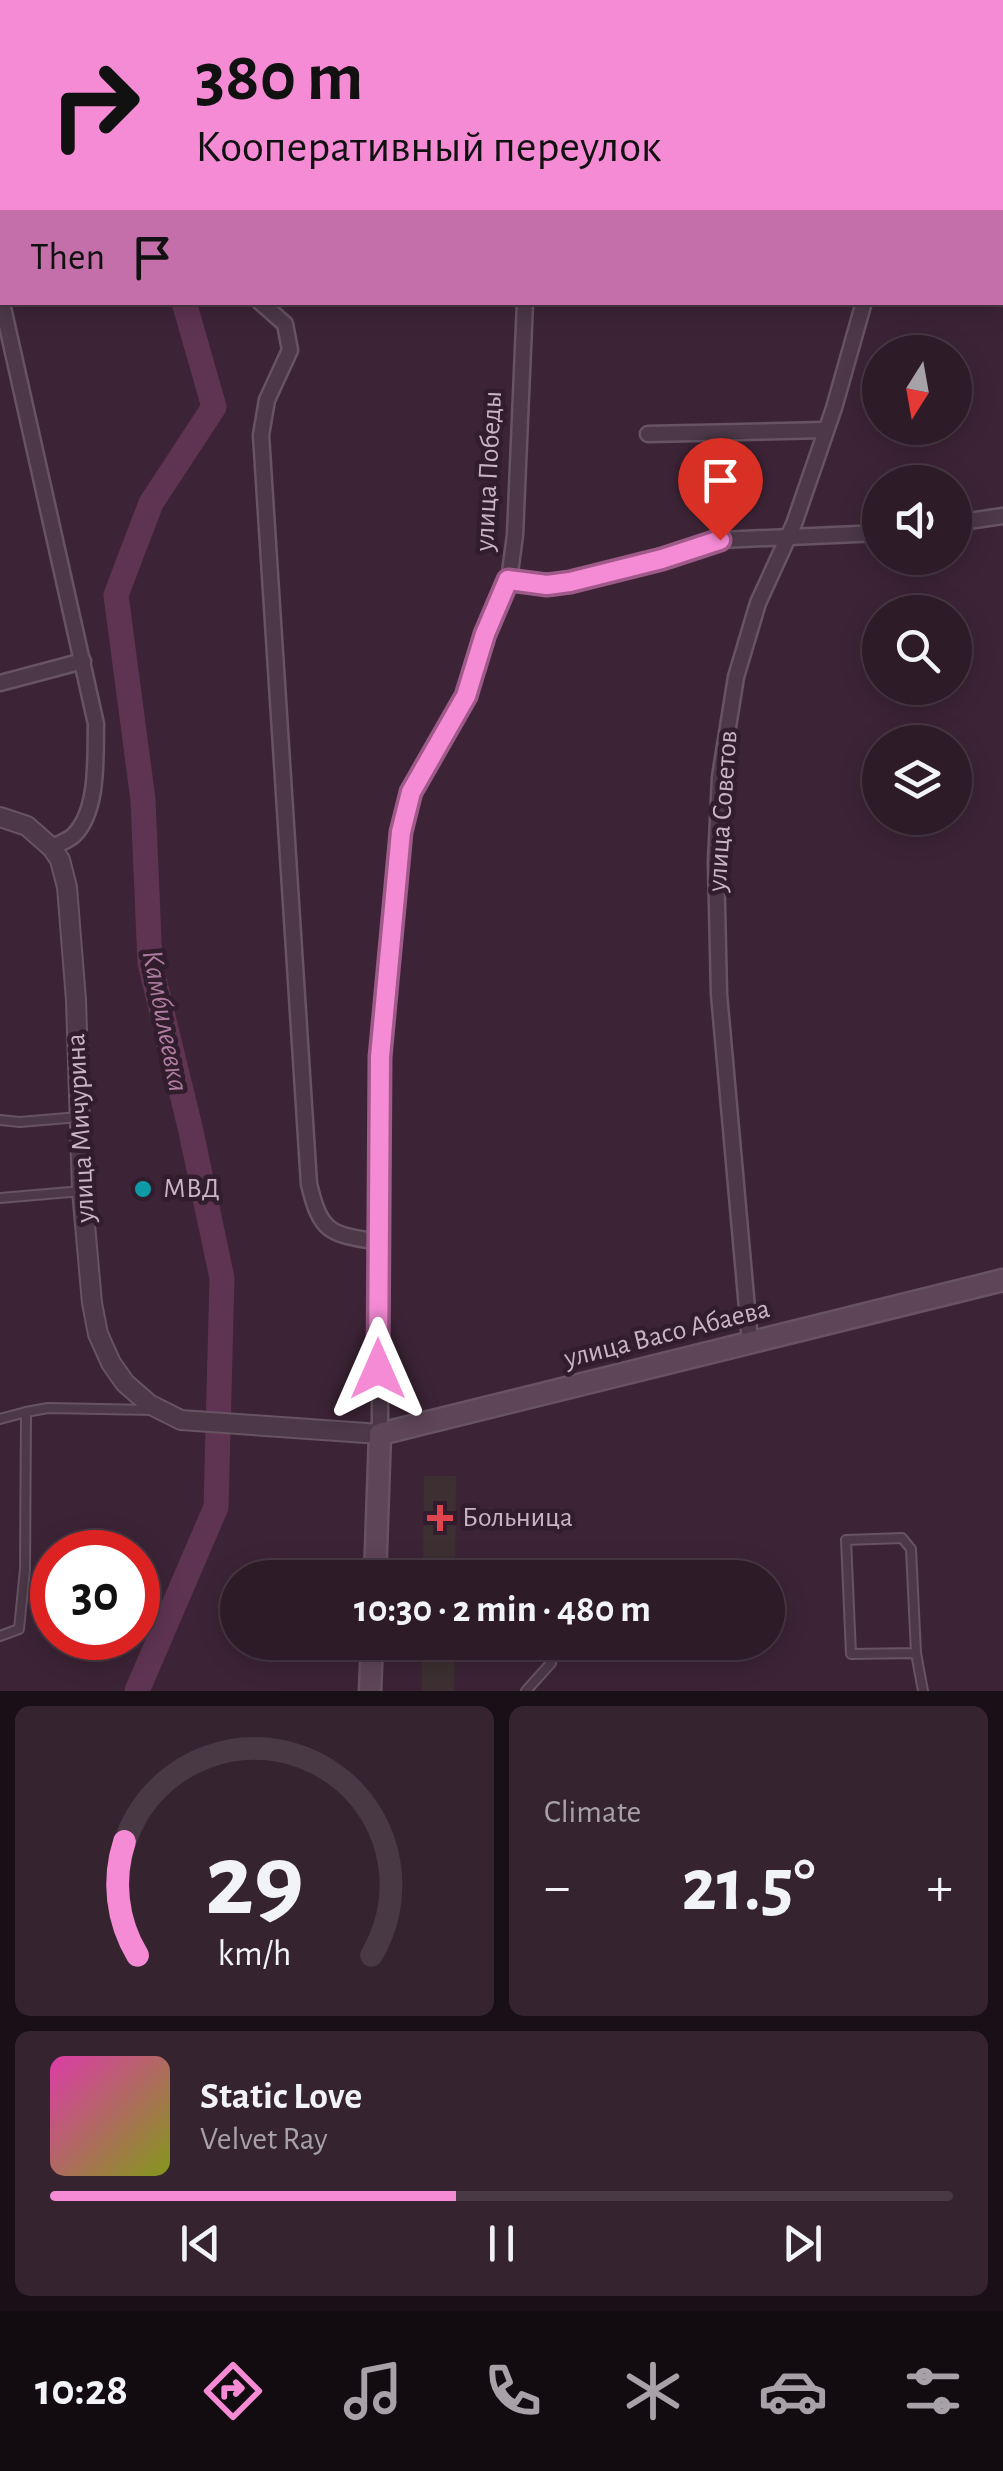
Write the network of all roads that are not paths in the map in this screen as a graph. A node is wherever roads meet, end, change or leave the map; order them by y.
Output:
1 (2, 305) edge
2 (263, 305) edge
3 (525, 305) edge
4 (863, 305) edge
5 (825, 430) junction
6 (648, 434) dead end
7 (1003, 516) edge
8 (972, 521) edge
9 (862, 534) edge
10 (788, 538) junction
11 (508, 580) junction
12 (83, 662) junction
13 (0, 683) edge
14 (0, 818) edge
15 (52, 848) junction
16 (79, 1116) junction
17 (0, 1120) edge
18 (82, 1191) junction
19 (0, 1198) edge
20 (379, 1242) junction
21 (1003, 1280) edge
22 (750, 1342) junction
23 (157, 1410) junction
24 (26, 1412) junction
25 (0, 1420) edge
26 (344, 1433) joint
27 (380, 1434) junction
28 (375, 1560) edge
29 (0, 1636) edge
30 (916, 1653) junction
31 (371, 1660) edge
32 (552, 1660) edge
33 (370, 1691) edge
34 (526, 1691) edge
35 (923, 1691) edge

1 - 12 street
2 - 20 street
3 - 11 street, улица Победы
4 - 5 street, улица Советов
5 - 6 street
5 - 10 street, улица Советов
7 - 8 street
9 - 10 street
10 - 11 street
10 - 22 street, улица Советов
11 - 20 street, улица Победы
12 - 13 street
12 - 15 street
14 - 15 street
15 - 16 street, улица Мичурина
16 - 17 lane
16 - 18 street, улица Мичурина
18 - 19 lane
18 - 23 street, улица Мичурина
20 - 27 street, улица Победы
21 - 22 main road, улица Васо Абаева
22 - 27 main road, улица Васо Абаева
23 - 24 lane
23 - 26 street, улица Мичурина
24 - 25 lane
24 - 29 lane
26 - 27 street, улица Васо Абаева
27 - 28 main road, улица Победы
30 - 30 lane
30 - 35 lane
31 - 33 main road
32 - 34 lane

